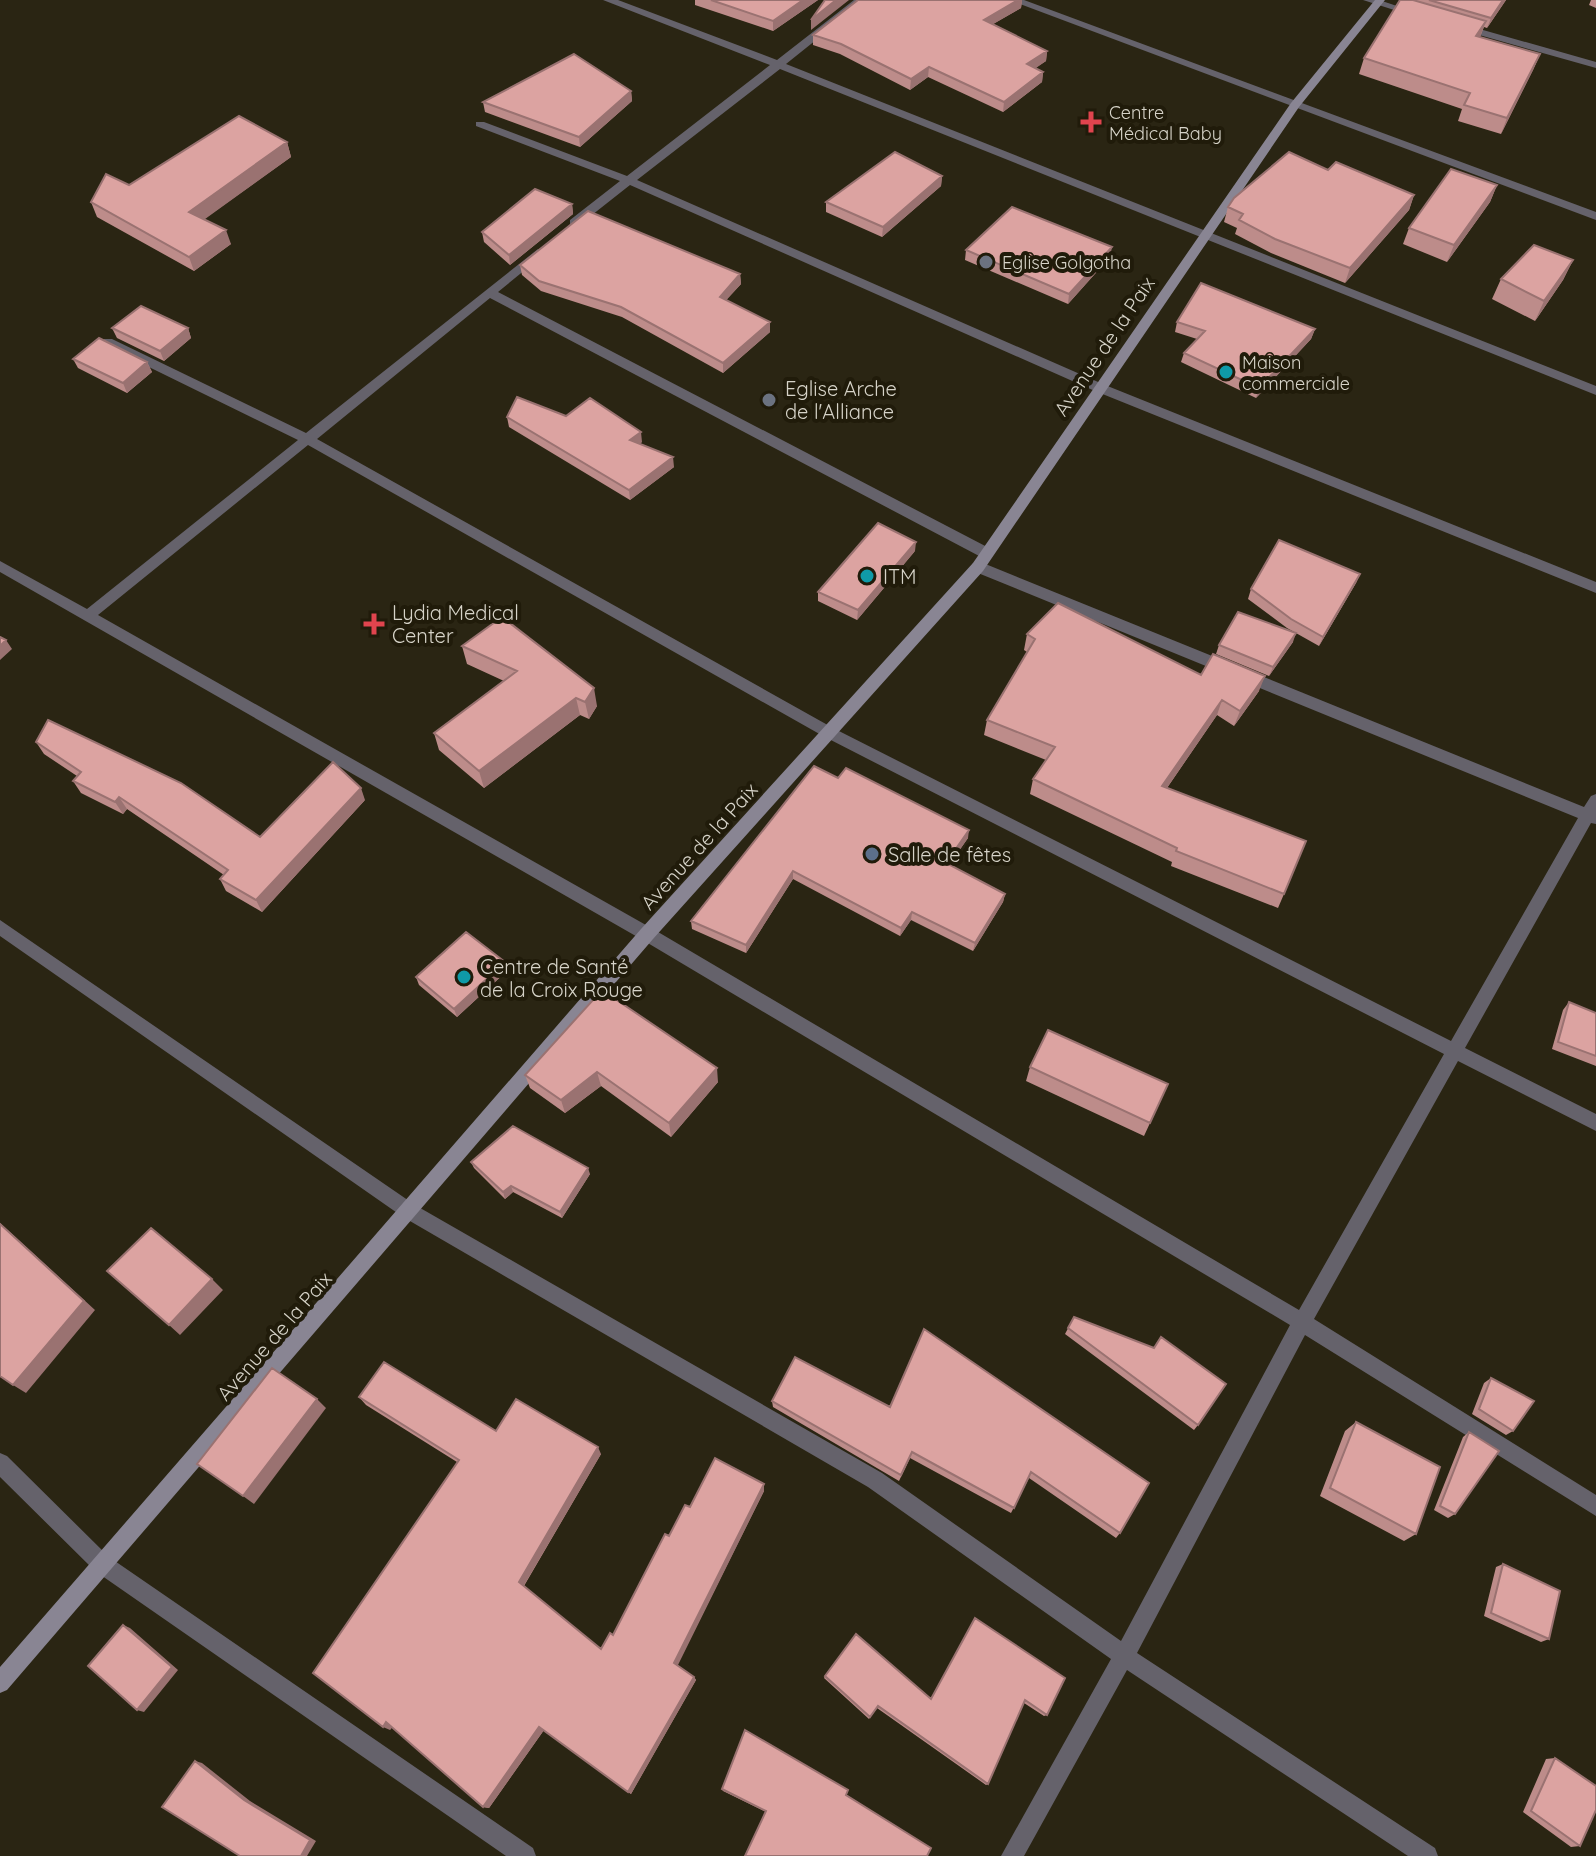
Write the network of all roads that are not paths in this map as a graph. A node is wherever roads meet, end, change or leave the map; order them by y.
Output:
1 (608, 0) edge
2 (861, 0) edge
3 (1014, 0) edge
4 (1375, 1) edge
5 (1422, 16) edge
6 (1451, 24) edge
7 (780, 65) junction
8 (1596, 65) edge
9 (1295, 105) junction
10 (480, 124) dead end
11 (627, 180) junction
12 (1596, 216) edge
13 (1204, 233) junction
14 (558, 236) edge
15 (547, 246) edge
16 (489, 292) junction
17 (108, 342) edge
18 (1100, 388) junction
19 (1596, 391) edge
20 (307, 439) junction
21 (982, 560) junction
22 (0, 566) edge
23 (1596, 588) edge
24 (88, 616) junction
25 (828, 732) junction
26 (1593, 811) edge
27 (0, 927) edge
28 (647, 934) junction
29 (1455, 1051) junction
30 (1596, 1123) edge
31 (409, 1211) junction
32 (1302, 1322) junction
33 (0, 1463) edge
34 (1596, 1506) edge
35 (102, 1564) junction
36 (1124, 1656) junction
37 (0, 1683) edge
38 (525, 1856) edge
39 (1012, 1856) edge
40 (1427, 1856) edge

1 - 7 street
2 - 7 street
3 - 9 street
4 - 5 street
4 - 9 street, Avenue de la Paix
6 - 8 street
7 - 11 street
7 - 13 street
9 - 12 street
9 - 13 street, Avenue de la Paix
10 - 11 street
11 - 14 street
11 - 18 street
13 - 18 street, Avenue de la Paix
13 - 19 street
15 - 16 street
16 - 20 street
16 - 21 street
17 - 20 street
18 - 21 street, Avenue de la Paix
18 - 23 street
20 - 24 street
20 - 25 street
21 - 25 street, Avenue de la Paix
21 - 26 street
22 - 24 street
24 - 28 street
25 - 28 street, Avenue de la Paix
25 - 29 street
26 - 29 street
27 - 31 street
28 - 31 street, Avenue de la Paix
28 - 32 street
29 - 30 street
29 - 32 street
31 - 35 street, Avenue de la Paix
31 - 36 street
32 - 34 street
32 - 36 street
33 - 35 street
35 - 37 street, Avenue de la Paix
35 - 38 street
36 - 39 street
36 - 40 street

